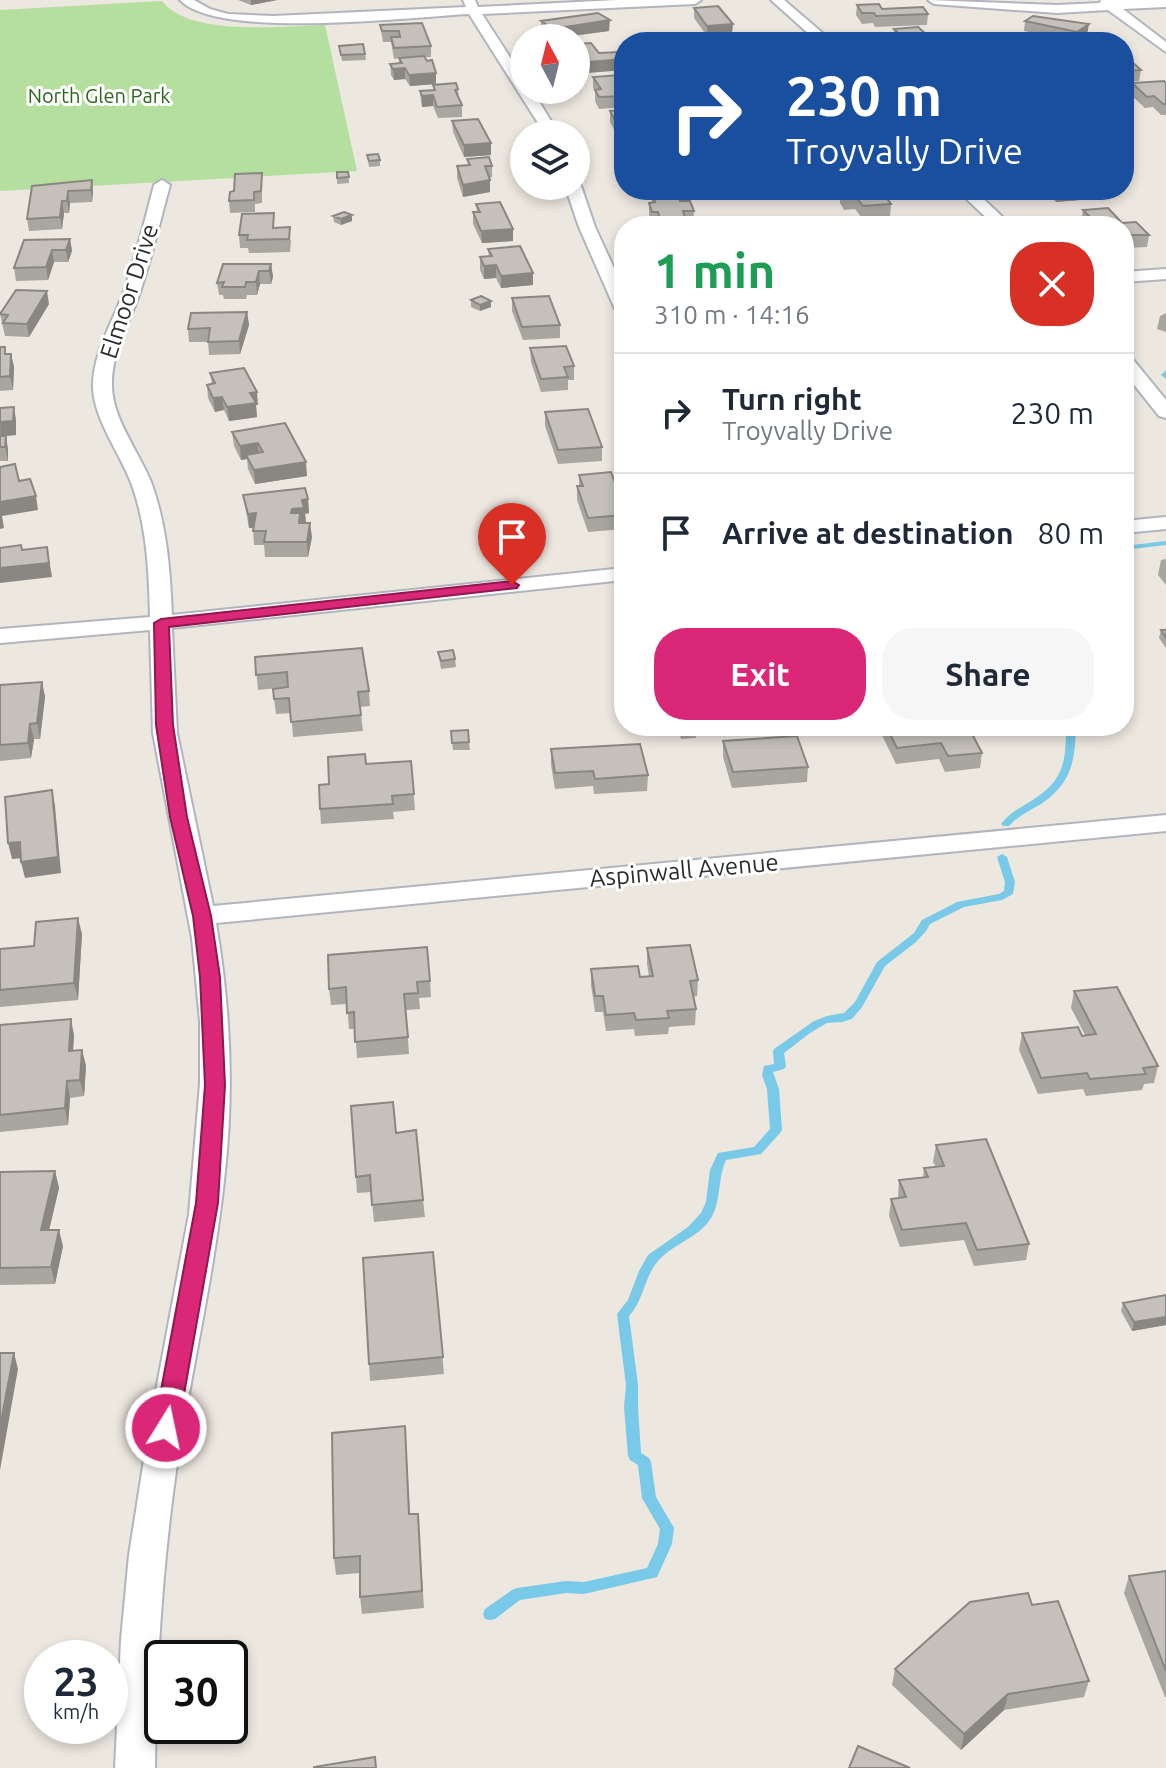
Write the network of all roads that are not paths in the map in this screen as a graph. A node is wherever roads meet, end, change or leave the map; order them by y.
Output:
1 (186, 0) edge
2 (695, 0) edge
3 (777, 0) edge
4 (934, 0) edge
5 (1166, 3) edge
6 (1108, 4) edge
7 (471, 6) edge
8 (814, 32) edge
9 (1166, 48) edge
10 (510, 67) edge
11 (162, 185) dead end
12 (578, 200) edge
13 (976, 200) edge
14 (993, 216) edge
15 (1166, 274) edge
16 (1134, 276) edge
17 (614, 287) edge
18 (1134, 372) edge
19 (1166, 412) edge
20 (1166, 523) edge
21 (1134, 526) edge
22 (614, 575) edge
23 (161, 623) junction
24 (0, 636) edge
25 (1166, 823) edge
26 (202, 916) junction
27 (135, 1768) edge

1 - 7 street
2 - 7 street
3 - 8 street
4 - 6 street
5 - 6 street
6 - 9 street
7 - 10 street
11 - 23 street, Elmoor Drive
12 - 17 street
13 - 14 street
15 - 16 street
18 - 19 street
20 - 21 street
22 - 23 street
23 - 24 street
23 - 26 street, Elmoor Drive
25 - 26 street, Aspinwall Avenue
26 - 27 street, Elmoor Drive

